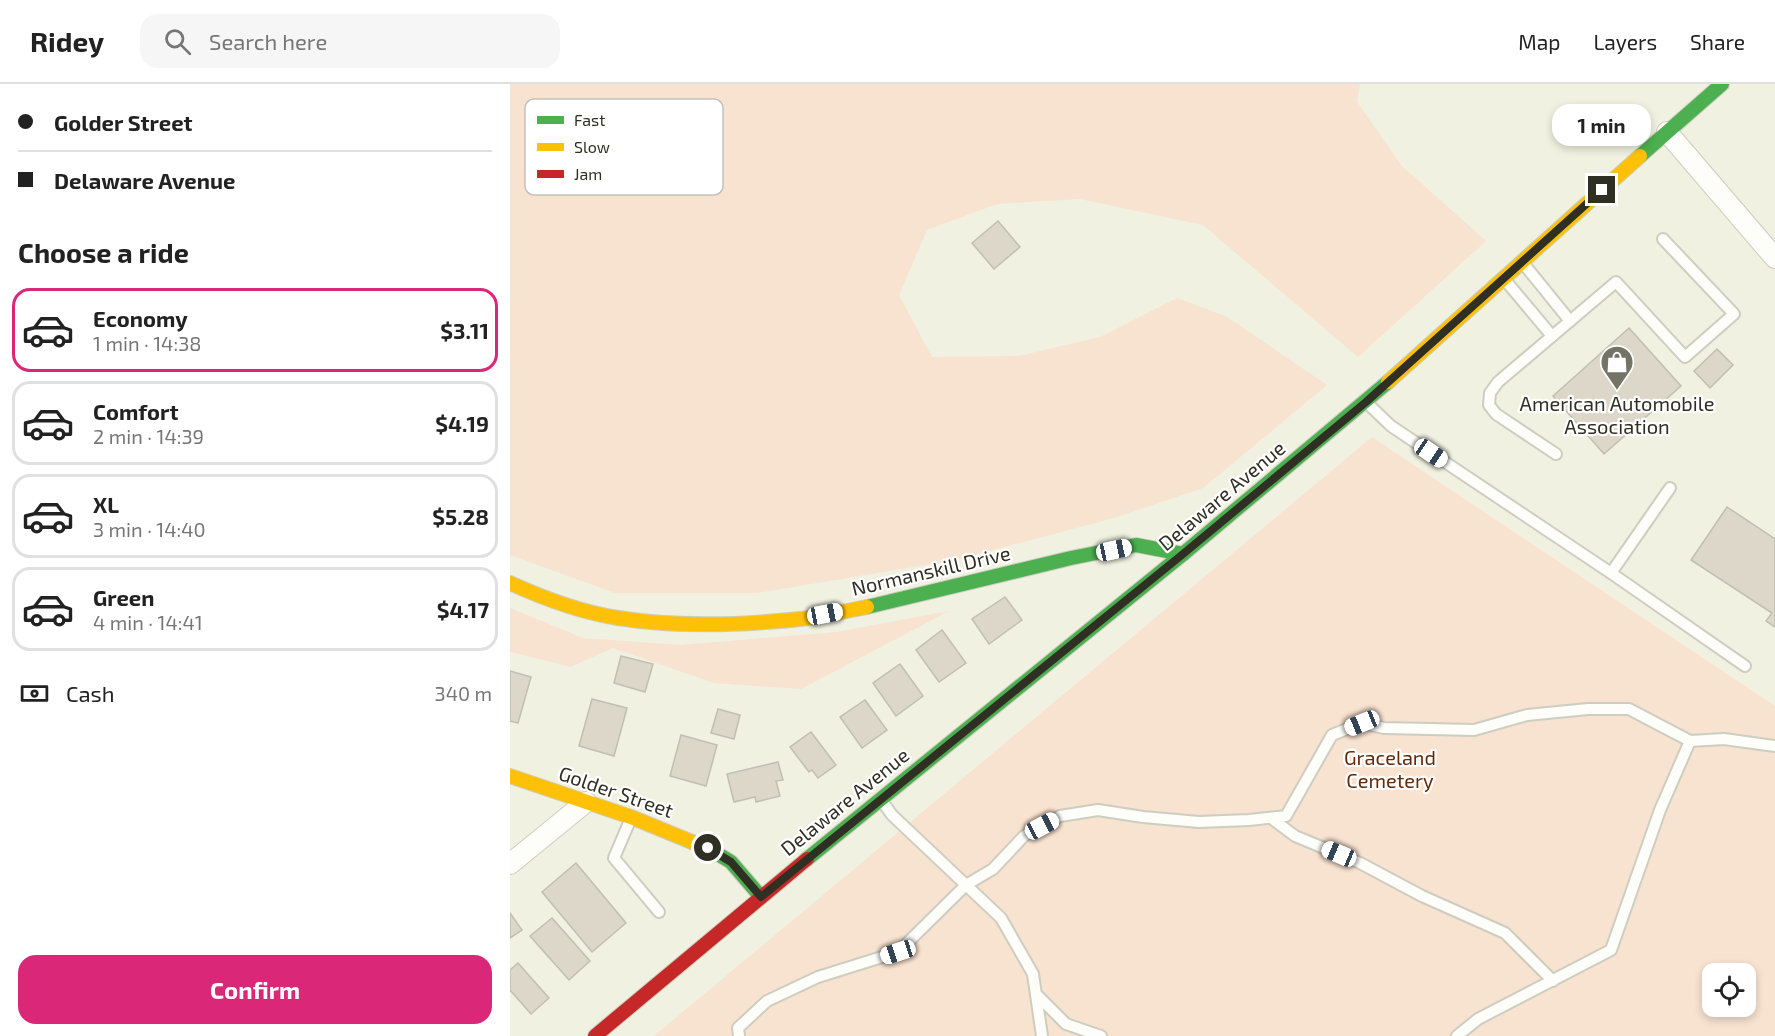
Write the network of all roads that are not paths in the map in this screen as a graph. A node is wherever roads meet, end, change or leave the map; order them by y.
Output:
1 (1722, 84) edge
2 (1667, 132) junction
3 (1664, 239) dead end
4 (1775, 258) edge
5 (1522, 261) junction
6 (1503, 278) junction
7 (1570, 321) junction
8 (1552, 336) junction
9 (1366, 402) junction
10 (1556, 454) dead end
11 (1670, 488) dead end
12 (1183, 554) junction
13 (1611, 573) junction
14 (510, 583) edge
15 (1745, 666) dead end
16 (1690, 741) junction
17 (1775, 746) edge
18 (510, 776) edge
19 (880, 798) junction
20 (586, 802) junction
21 (631, 817) junction
22 (1271, 818) junction
23 (510, 864) edge
24 (966, 885) junction
25 (761, 897) junction
26 (659, 912) dead end
27 (1552, 981) junction
28 (1036, 994) junction
29 (595, 1036) edge
30 (739, 1036) edge
31 (1042, 1036) edge
32 (1101, 1036) edge
33 (1457, 1036) edge

1 - 2 main road, Delaware Avenue
2 - 4 street
2 - 5 main road, Delaware Avenue
3 - 7 lane
5 - 6 main road, Delaware Avenue
5 - 7 lane
6 - 8 lane
6 - 9 main road, Delaware Avenue
7 - 8 lane
8 - 10 lane
9 - 12 main road, Delaware Avenue
9 - 13 lane
11 - 13 lane
12 - 14 main road, Normanskill Drive
12 - 19 main road, Delaware Avenue
13 - 15 lane
16 - 17 lane
16 - 22 lane
16 - 27 lane
18 - 20 main road, Golder Street
19 - 24 lane
19 - 25 main road, Delaware Avenue
20 - 21 main road, Golder Street
20 - 23 street
21 - 25 main road, Golder Street
21 - 26 lane
22 - 24 lane
22 - 27 lane
24 - 28 lane
24 - 30 lane
25 - 29 main road, Delaware Avenue
27 - 33 lane
28 - 31 lane
28 - 32 lane

